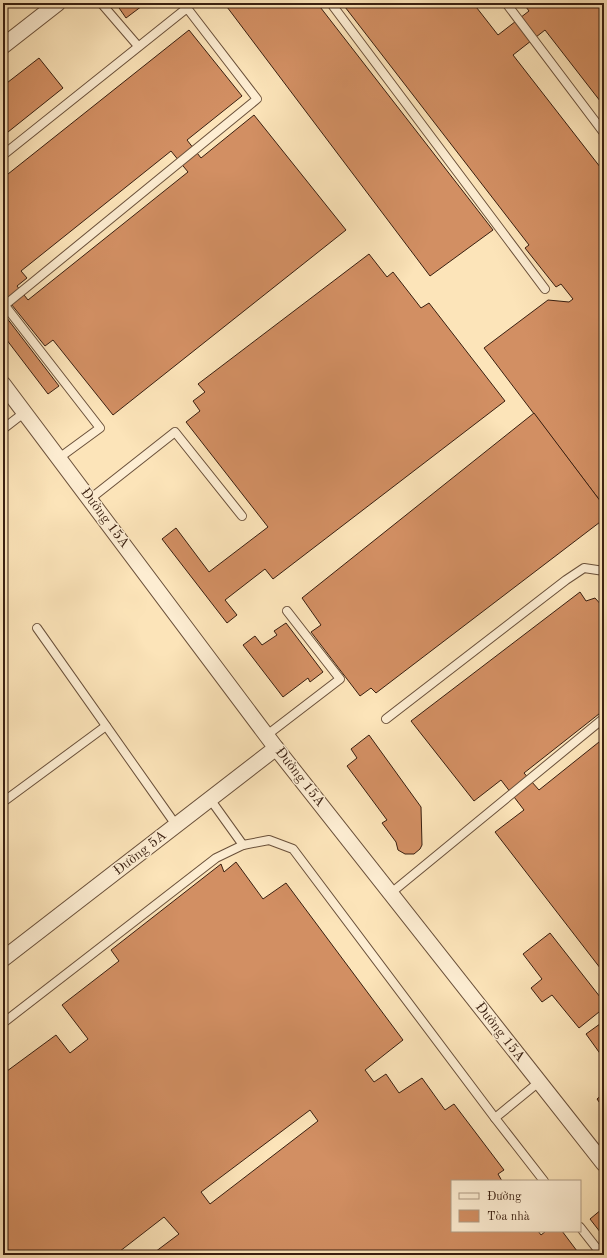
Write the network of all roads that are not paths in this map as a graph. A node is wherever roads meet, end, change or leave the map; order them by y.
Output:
1 (58, 3) edge
2 (101, 3) edge
3 (332, 3) edge
4 (506, 3) edge
5 (3, 46) edge
6 (138, 46) junction
7 (604, 133) edge
8 (3, 155) edge
9 (546, 289) dead end
10 (4, 304) edge
11 (3, 384) edge
12 (25, 412) junction
13 (3, 429) edge
14 (59, 458) junction
15 (90, 499) junction
16 (242, 516) dead end
17 (604, 571) edge
18 (286, 611) dead end
19 (37, 628) dead end
20 (604, 718) edge
21 (386, 720) dead end
22 (106, 726) junction
23 (267, 735) junction
24 (276, 748) junction
25 (210, 799) junction
26 (3, 802) edge
27 (176, 825) junction
28 (243, 845) junction
29 (391, 893) junction
30 (3, 959) edge
31 (3, 1023) edge
32 (539, 1082) junction
33 (495, 1118) junction
34 (604, 1164) edge
35 (543, 1180) edge
36 (581, 1228) edge
37 (602, 1255) edge

1 - 5 street
2 - 6 lane
3 - 9 lane
4 - 7 lane
6 - 8 lane
6 - 10 lane
10 - 14 lane
11 - 12 street, Đường 15A
12 - 13 lane
12 - 14 street, Đường 15A
14 - 15 street, Đường 15A
15 - 16 lane
15 - 23 street, Đường 15A
17 - 21 lane
18 - 23 lane
19 - 22 lane
20 - 29 lane
22 - 26 lane
22 - 27 lane
23 - 24 street, Đường 15A
24 - 25 street, Đường 5A
24 - 29 street, Đường 15A
25 - 27 street, Đường 5A
25 - 28 lane
27 - 30 street, Đường 5A
28 - 31 lane
28 - 33 lane
29 - 32 street, Đường 15A
32 - 33 lane
32 - 34 street, Đường 15A
33 - 35 lane
36 - 37 lane

